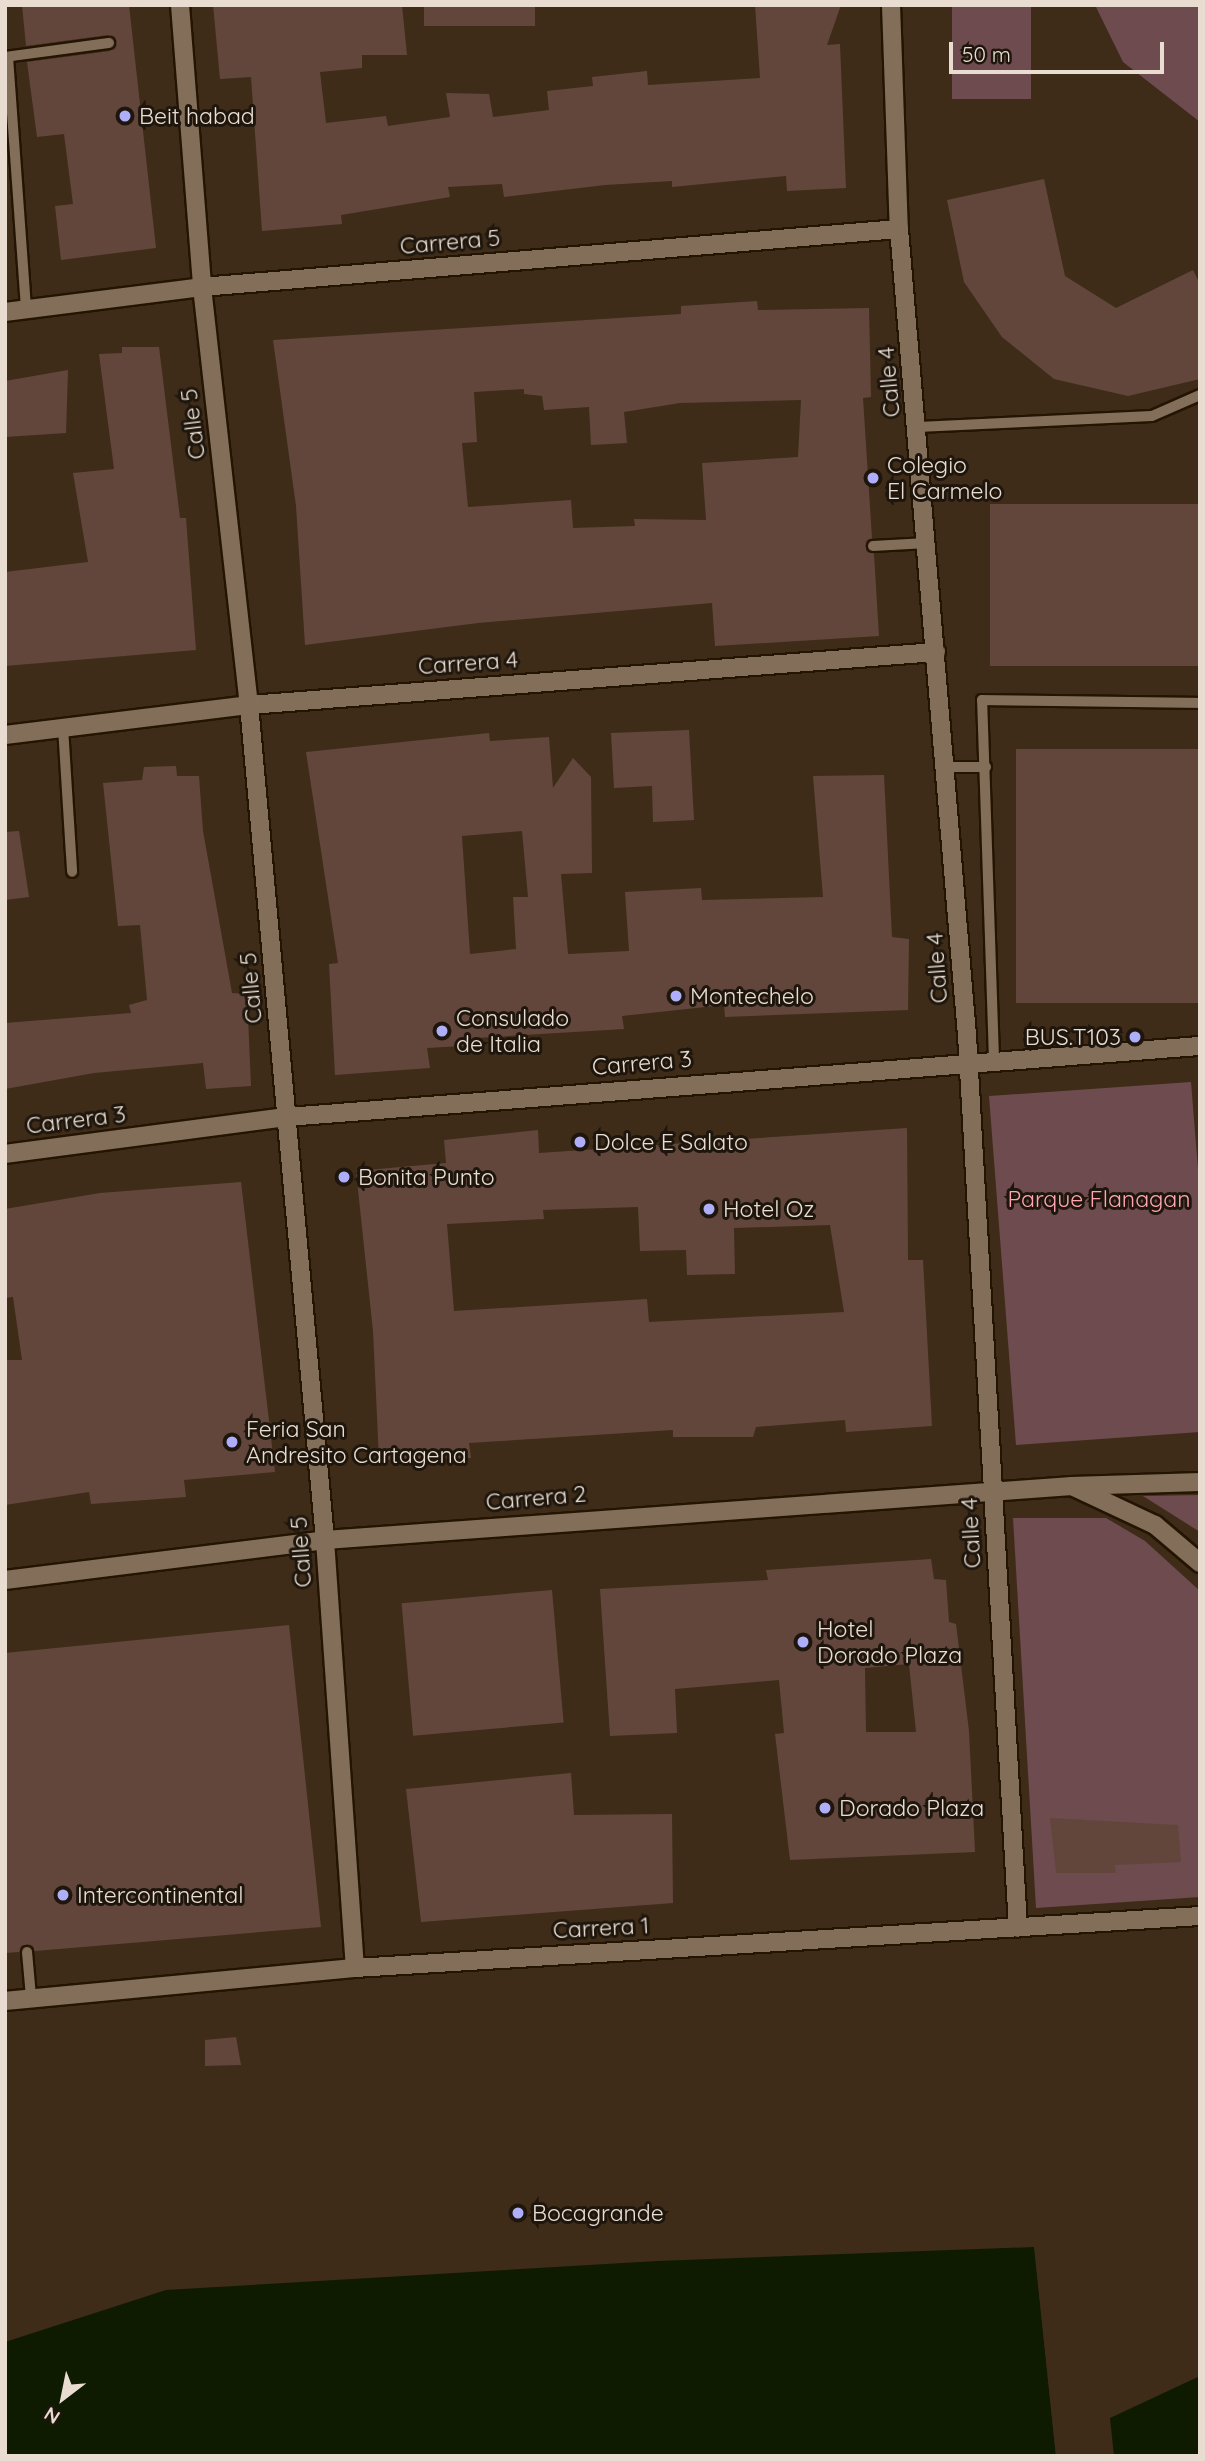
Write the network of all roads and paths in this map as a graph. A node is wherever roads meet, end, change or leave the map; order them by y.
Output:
1 (180, 5) edge
2 (891, 5) edge
3 (109, 43) dead end
4 (7, 57) edge
5 (899, 229) junction
6 (202, 287) junction
7 (26, 310) junction
8 (5, 312) edge
9 (1200, 395) edge
10 (918, 427) junction
11 (927, 543) junction
12 (873, 546) dead end
13 (936, 652) junction
14 (1200, 703) edge
15 (249, 705) junction
16 (63, 727) junction
17 (5, 735) edge
18 (986, 766) junction
19 (946, 767) junction
20 (72, 872) dead end
21 (1200, 1046) edge
22 (994, 1059) junction
23 (968, 1061) junction
24 (287, 1117) junction
25 (5, 1154) edge
26 (1200, 1482) edge
27 (1072, 1486) junction
28 (993, 1488) junction
29 (325, 1540) junction
30 (1200, 1563) edge
31 (5, 1580) edge
32 (1200, 1916) edge
33 (1018, 1928) junction
34 (27, 1952) dead end
35 (355, 1968) junction
36 (31, 1997) junction
37 (5, 2001) edge

1 - 6 street, Calle 5
2 - 5 street, Calle 4
3 - 4 lane
4 - 7 lane
5 - 6 street, Carrera 5
5 - 10 street, Calle 4
6 - 7 street, Carrera 5
6 - 15 street, Calle 5
7 - 8 street, Carrera 5
9 - 10 lane
10 - 11 street, Calle 4
11 - 12 lane
11 - 13 street, Calle 4
13 - 15 street, Carrera 4
13 - 19 street, Calle 4
14 - 18 lane
15 - 16 street, Carrera 4
15 - 24 street, Calle 5
16 - 17 street, Carrera 4
16 - 20 lane
18 - 19 lane
18 - 22 lane
19 - 23 street, Calle 4
21 - 22 street, Carrera 3
22 - 23 street, Carrera 3
23 - 24 street, Carrera 3
23 - 28 street, Calle 4
24 - 25 street, Carrera 3
24 - 29 street, Calle 5
26 - 27 street, Carrera 2
27 - 28 street, Carrera 2
27 - 30 street, Carrera 2
28 - 29 street, Carrera 2
28 - 33 street, Calle 4
29 - 31 street, Carrera 2
29 - 35 street, Calle 5
32 - 33 street, Carrera 1
33 - 35 street, Carrera 1
34 - 36 lane
35 - 36 street, Carrera 1
36 - 37 street, Carrera 1

